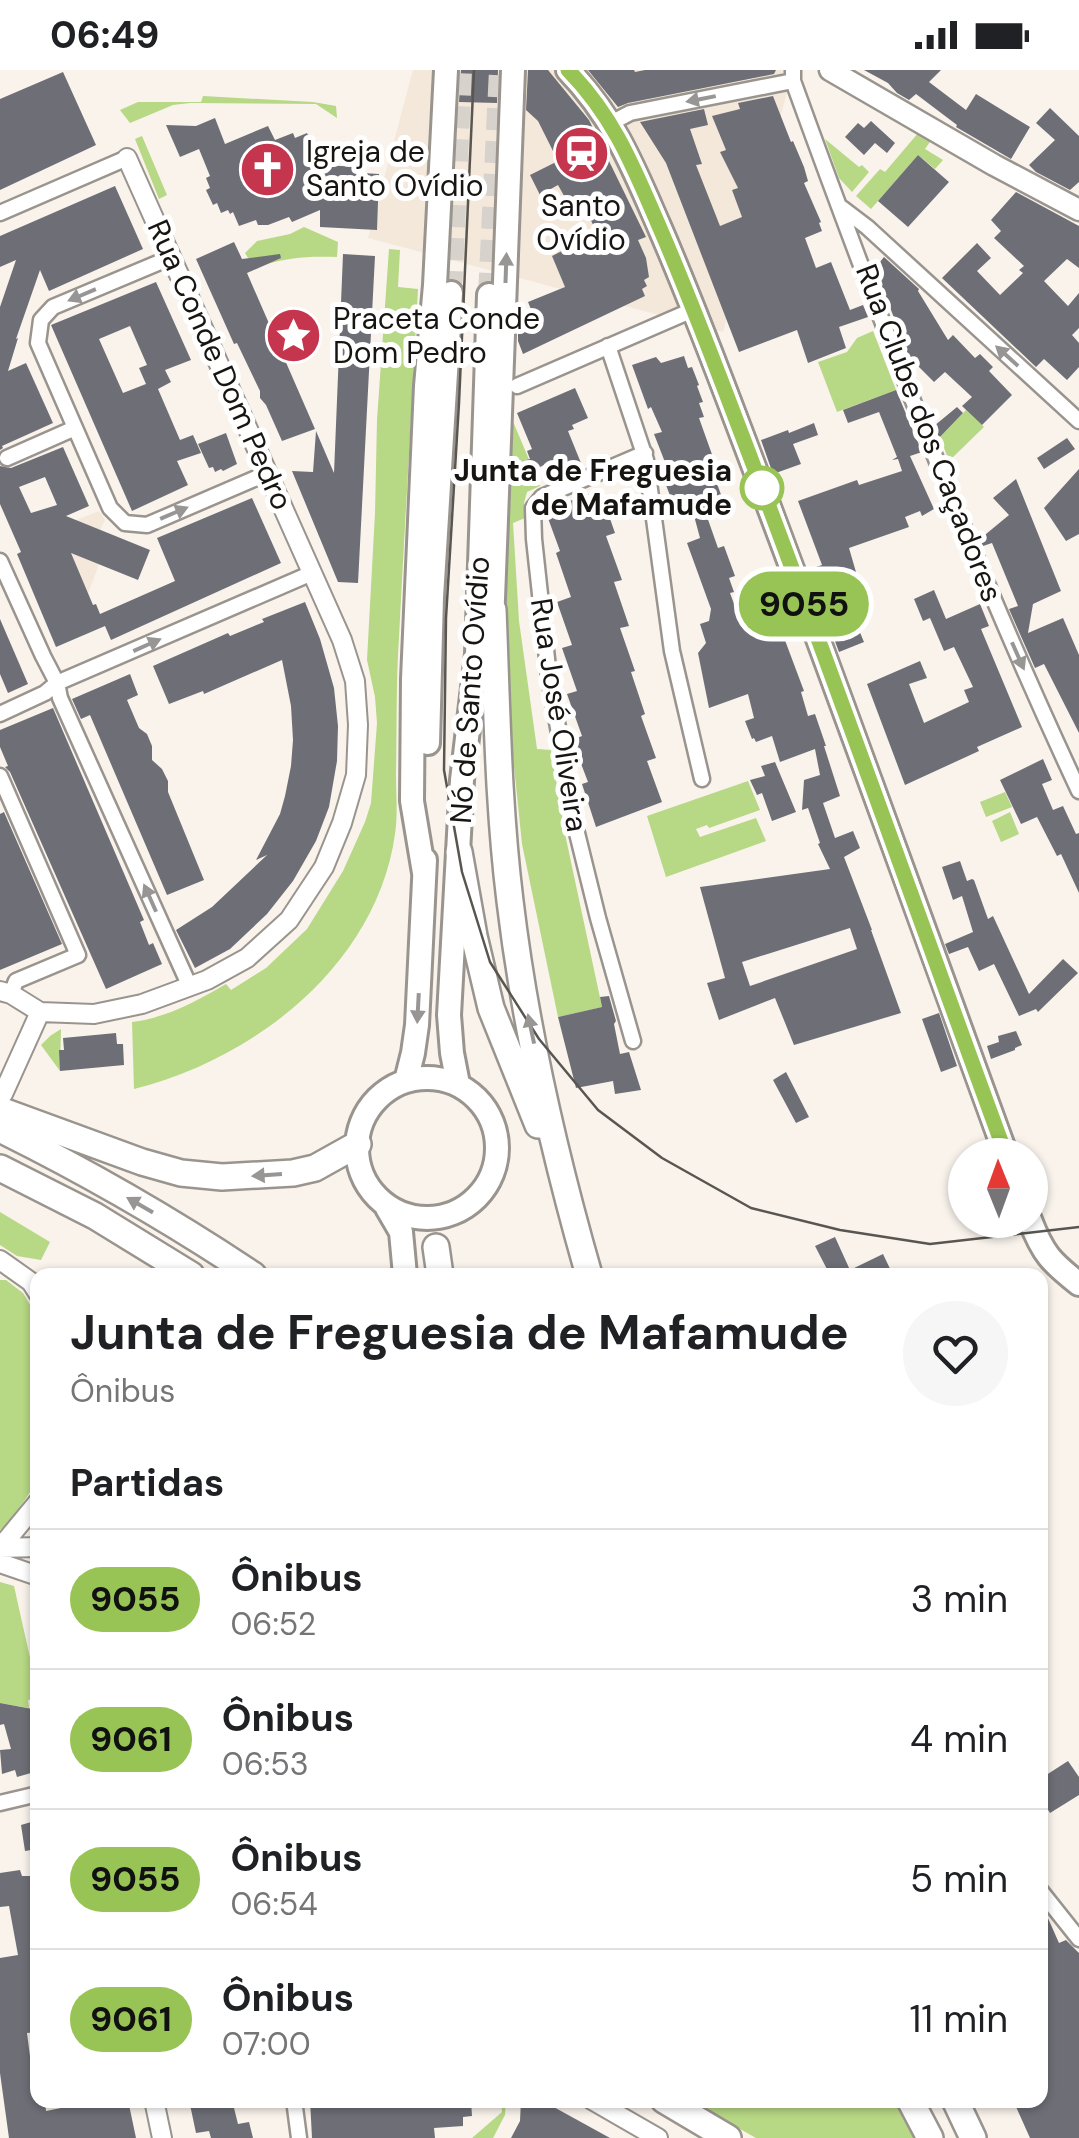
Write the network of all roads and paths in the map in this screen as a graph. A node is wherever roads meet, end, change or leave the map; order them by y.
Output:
1 (446, 70) edge
2 (513, 70) edge
3 (568, 70) edge
4 (830, 70) edge
5 (793, 76) edge
6 (611, 123) junction
7 (128, 158) joint
8 (1077, 205) edge
9 (841, 208) junction
10 (0, 213) edge
11 (172, 256) junction
12 (451, 292) tunnel mouth
13 (489, 294) tunnel mouth
14 (694, 309) junction
15 (608, 346) junction
16 (517, 386) dead end
17 (1079, 421) edge
18 (75, 428) junction
19 (645, 453) junction
20 (7, 458) dead end
21 (268, 472) junction
22 (0, 561) edge
23 (312, 573) junction
24 (5, 585) edge
25 (493, 610) junction
26 (57, 682) junction
27 (0, 714) edge
28 (0, 776) edge
29 (702, 779) dead end
30 (462, 780) junction
31 (1079, 791) edge
32 (459, 852) junction
33 (424, 873) junction
34 (190, 987) junction
35 (5, 992) edge
36 (40, 1012) junction
37 (633, 1040) dead end
38 (406, 1081) junction
39 (458, 1084) junction
40 (2, 1102) edge
41 (0, 1128) edge
42 (1000, 1138) edge
43 (358, 1144) junction
44 (0, 1168) edge
45 (565, 1192) junction
46 (387, 1208) junction
47 (456, 1212) junction
48 (1036, 1238) edge
49 (436, 1247) joint
50 (0, 1260) edge
51 (180, 1268) edge
52 (242, 1268) edge
53 (405, 1268) edge
54 (438, 1268) edge
55 (586, 1268) edge
56 (30, 1281) edge
57 (1079, 1284) edge
58 (30, 1512) edge
59 (30, 1547) edge
60 (0, 1548) edge
61 (0, 1563) edge
62 (30, 1573) edge
63 (30, 1796) edge
64 (0, 1803) edge
65 (1048, 1900) edge
66 (1079, 1939) edge
67 (156, 2108) edge
68 (295, 2108) edge
69 (606, 2108) edge
70 (677, 2108) edge
71 (914, 2108) edge
72 (959, 2108) edge
73 (162, 2138) edge
74 (299, 2138) edge
75 (658, 2138) edge
76 (728, 2138) edge
77 (930, 2138) edge
78 (973, 2138) edge

1 - 33 main road
25 -> 2 main road
3 - 6 main road
4 - 8 main road
5 -> 6 street
5 - 9 street, Rua Clube dos Caçadores
6 - 14 main road
7 - 10 street
7 - 11 street, Rua Conde Dom Pedro
17 -> 9 street
9 -> 31 street, Rua Clube dos Caçadores
11 -> 18 street
11 - 21 street, Rua Conde Dom Pedro
12 - 33 main road, Nó de Santo Ovídio
13 - 30 main road, Nó de Santo Ovídio
14 - 15 street
14 - 42 main road
15 - 16 street
15 - 19 street
18 - 20 street
18 -> 21 street
19 - 29 street
19 - 37 street, Rua José Oliveira
21 - 23 street, Rua Conde Dom Pedro
22 - 24 street
26 -> 23 street
23 - 34 street, Rua Conde Dom Pedro
24 - 26 street
25 - 30 main road
45 -> 25 highway
26 - 27 street
34 -> 26 street
28 - 35 street
30 - 32 main road, Nó de Santo Ovídio
32 - 39 main road, Nó de Santo Ovídio
32 - 45 highway
33 -> 38 main road
34 - 36 street, Rua Conde Dom Pedro
35 - 36 street
36 - 40 street
38 - 39 main road
38 - 43 main road
39 - 47 main road
43 -> 40 highway
52 -> 41 highway
43 - 46 main road
44 - 51 highway
45 - 55 highway
46 - 47 main road
46 - 53 main road
47 - 49 main road
48 - 57 main road
49 - 54 highway
50 - 56 street
58 - 60 street
59 - 60 street
61 - 62 street
63 - 64 street
65 - 66 street
67 - 73 street
68 - 74 street
69 - 75 street
70 - 76 highway
71 - 77 highway
72 - 78 highway

